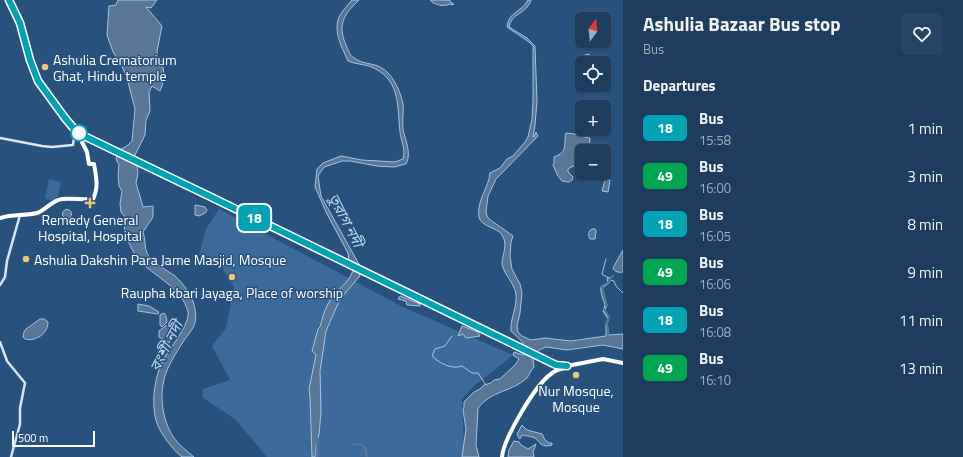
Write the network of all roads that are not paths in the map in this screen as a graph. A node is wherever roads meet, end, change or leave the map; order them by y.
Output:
1 (9, 0) edge
2 (75, 130) junction
3 (82, 135) junction
4 (0, 138) edge
5 (20, 214) junction
6 (0, 218) edge
7 (0, 285) edge
8 (0, 342) edge
9 (552, 362) junction
10 (623, 362) edge
11 (576, 364) junction
12 (552, 372) junction
13 (11, 457) edge
14 (502, 457) edge

1 - 2 highway
2 - 3 highway
2 - 4 street
3 - 5 highway
3 - 9 highway
5 - 6 highway
5 - 7 street
8 - 13 street
9 - 11 highway
9 - 12 highway
10 - 11 highway
11 - 12 highway
12 - 14 highway

